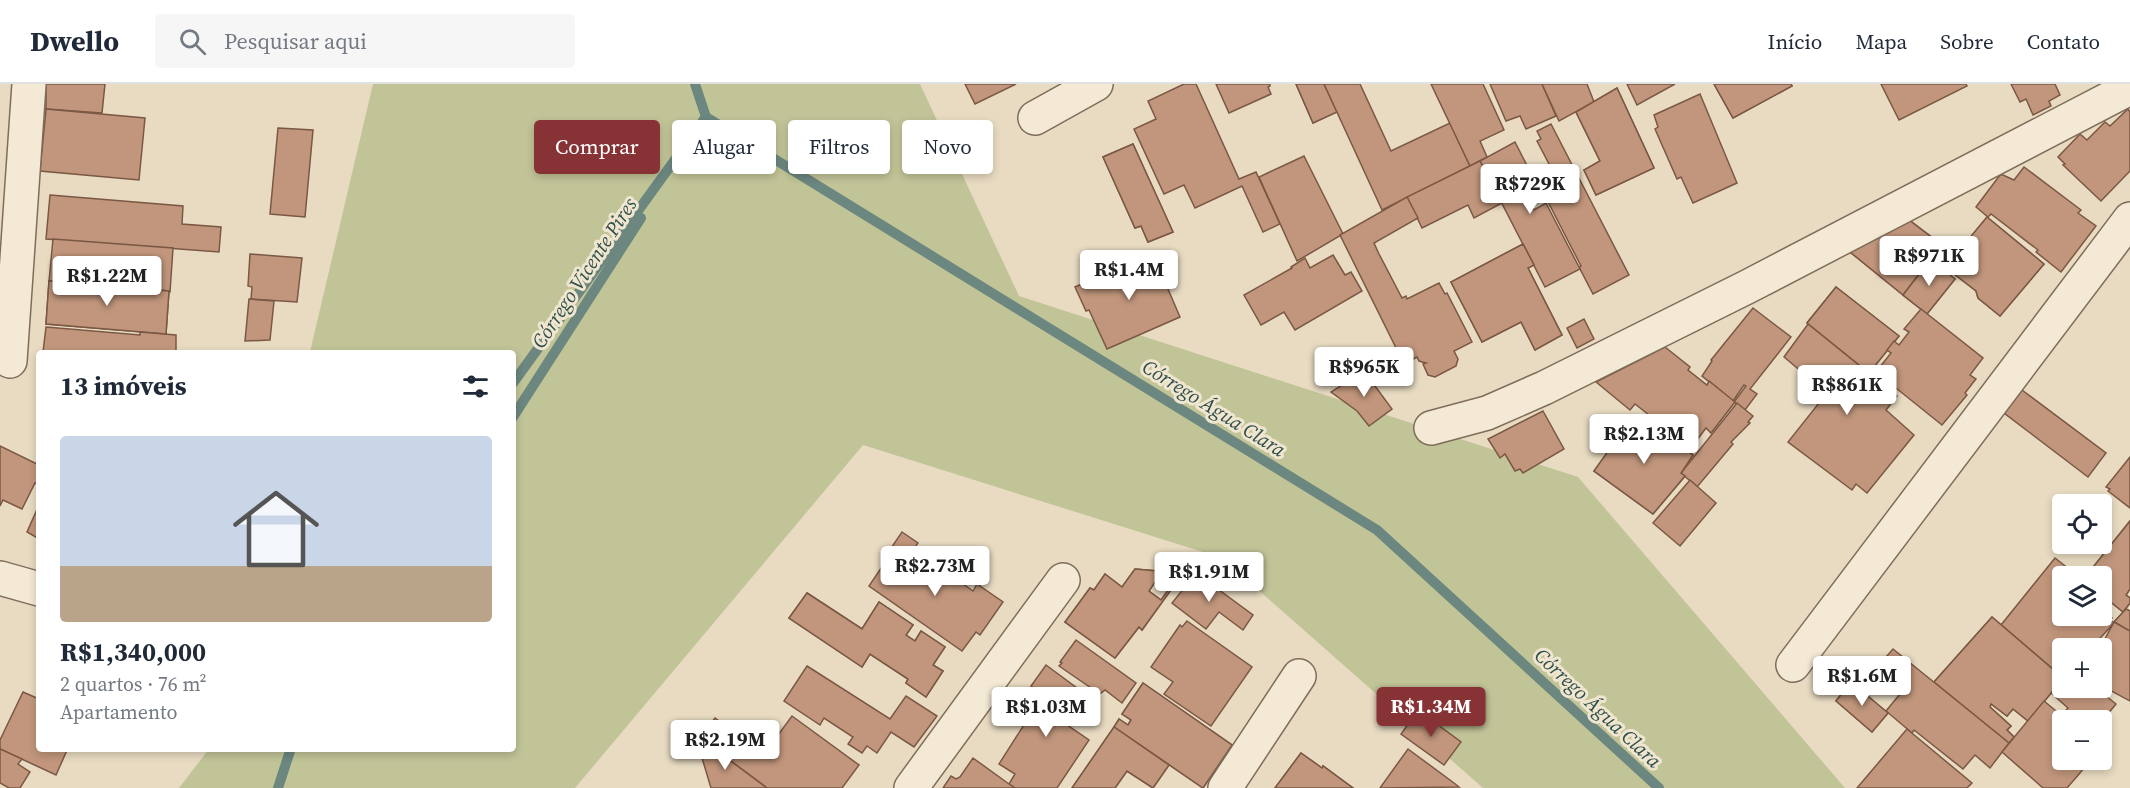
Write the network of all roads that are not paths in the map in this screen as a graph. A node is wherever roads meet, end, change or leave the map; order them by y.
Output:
1 (29, 84) edge
2 (1096, 84) edge
3 (2130, 88) edge
4 (1035, 118) dead end
5 (2130, 219) edge
6 (10, 361) dead end
7 (1431, 428) dead end
8 (0, 578) edge
9 (1063, 580) dead end
10 (36, 589) edge
11 (1794, 665) dead end
12 (1299, 676) dead end
13 (911, 788) edge
14 (1225, 788) edge

1 - 6 street
2 - 4 street
3 - 7 street
5 - 11 street
8 - 10 street
9 - 13 street
12 - 14 street

